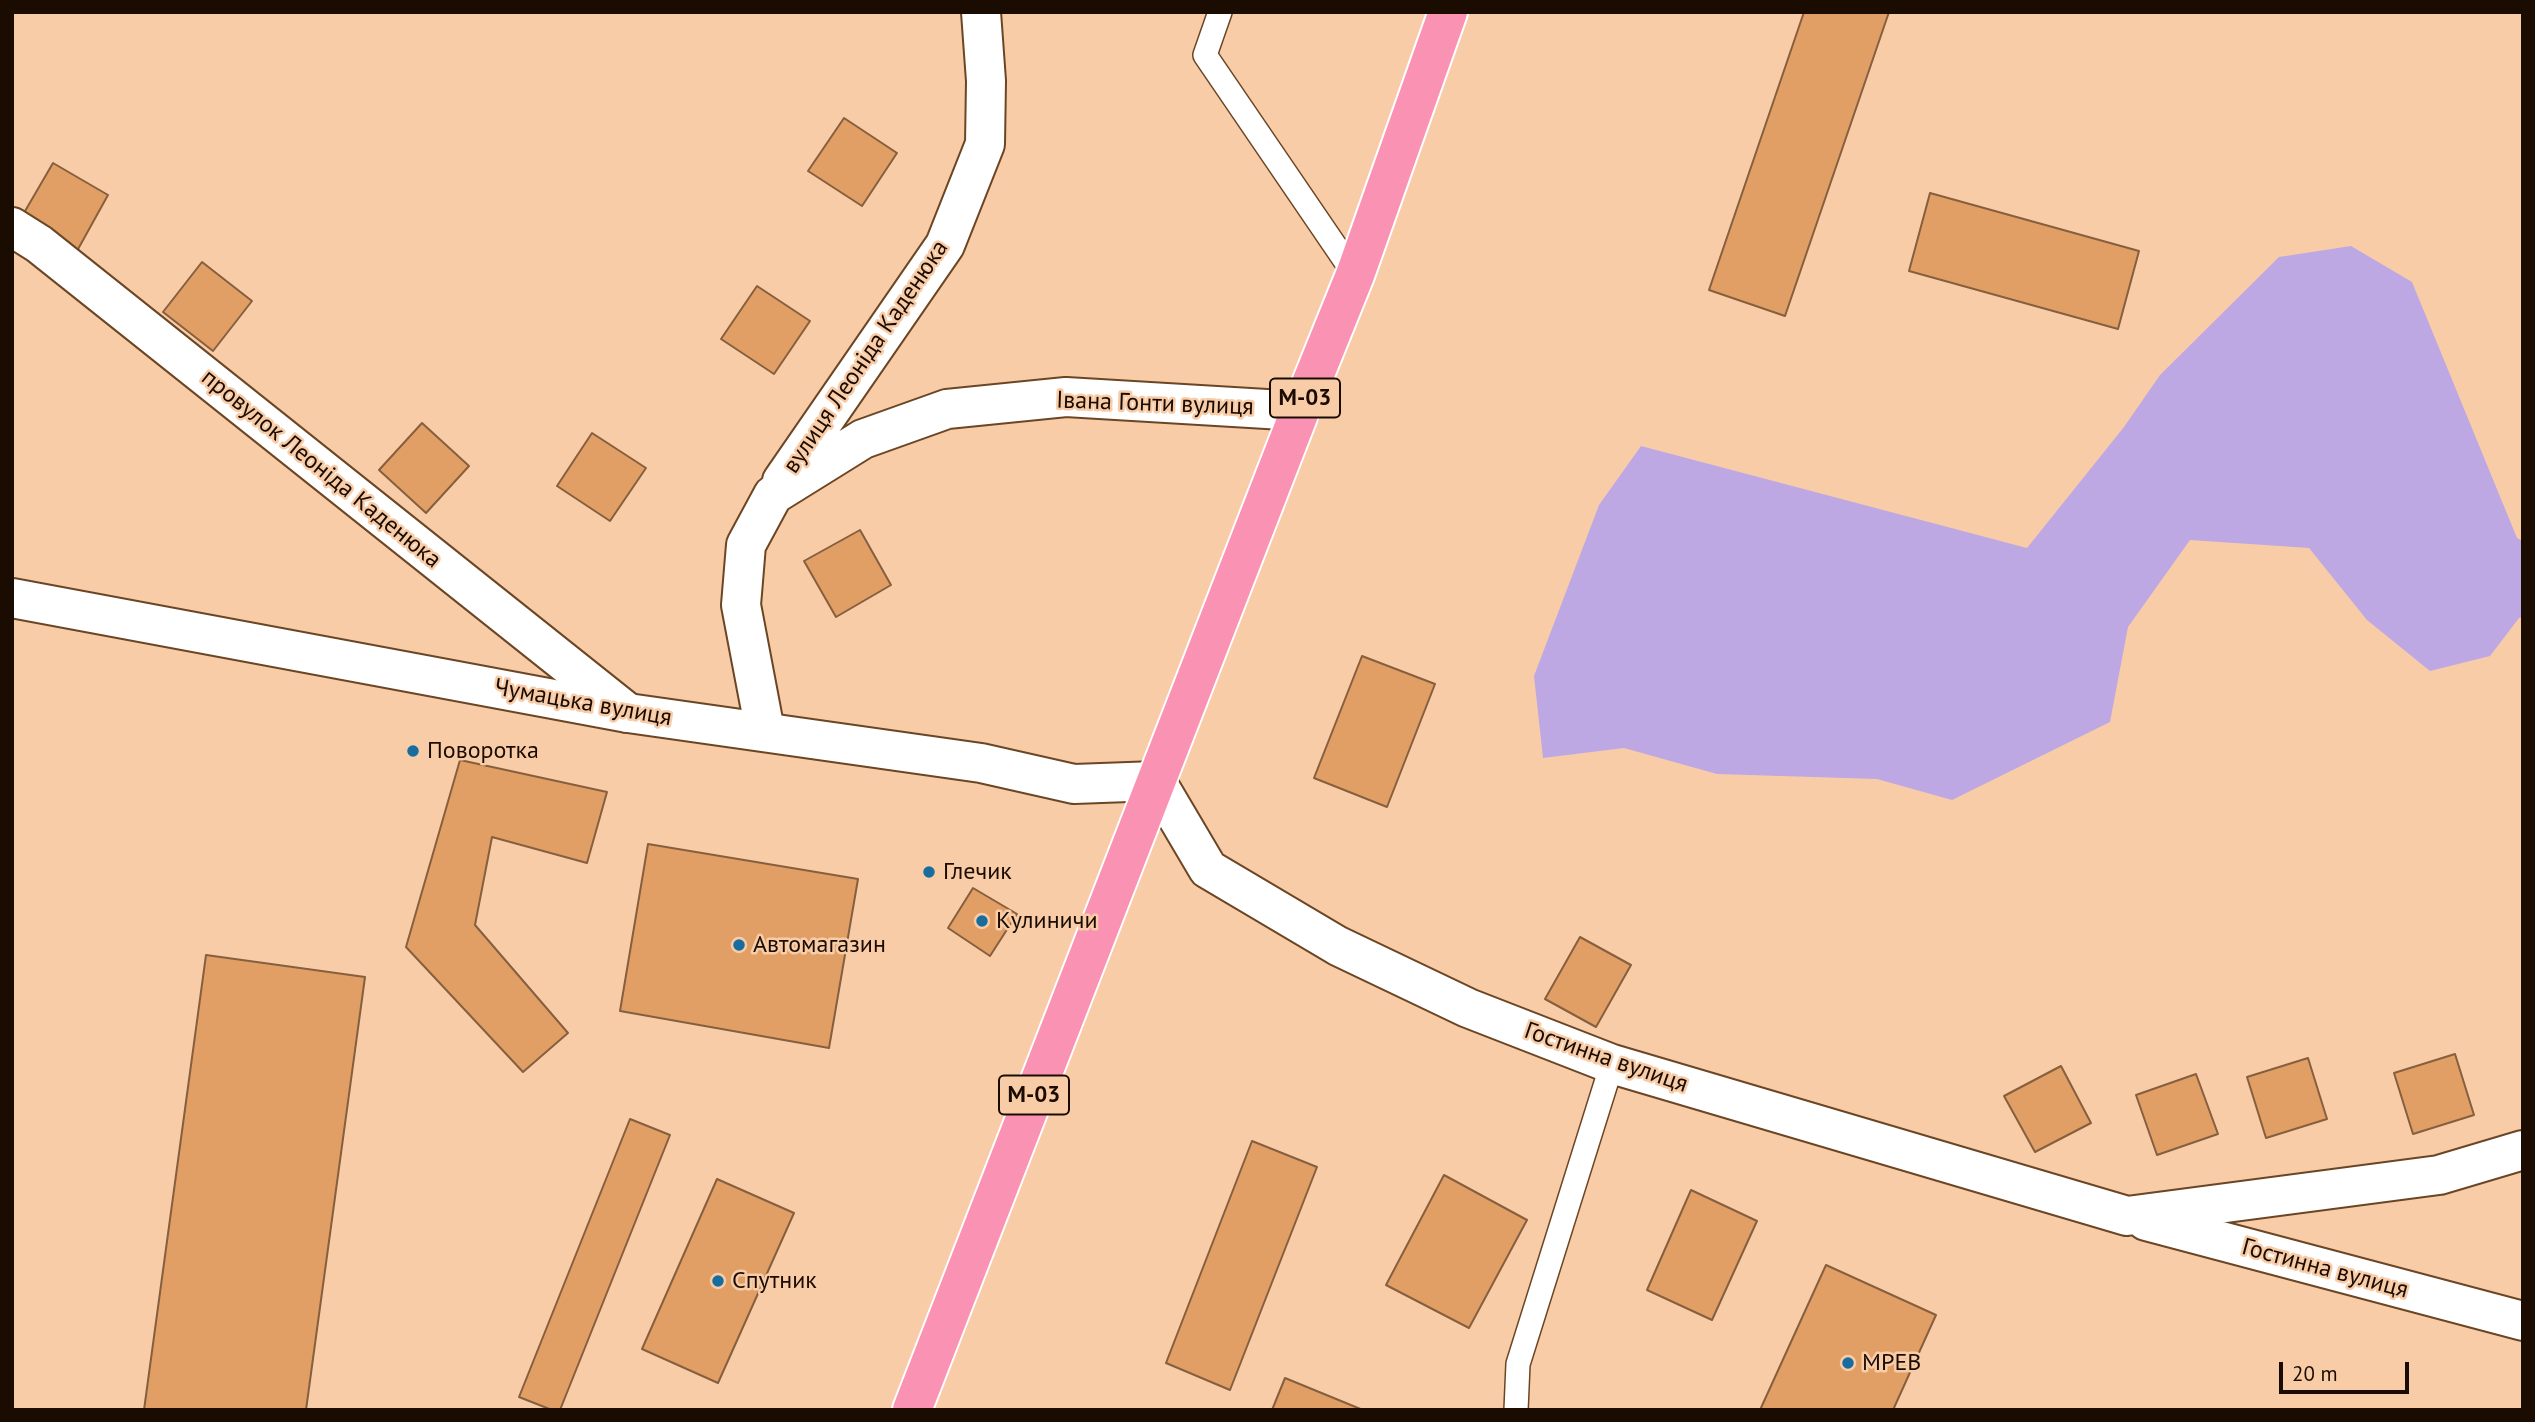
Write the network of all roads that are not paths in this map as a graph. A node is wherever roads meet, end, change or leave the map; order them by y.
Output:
1 (981, 12) edge
2 (1220, 12) edge
3 (1448, 12) edge
4 (12, 227) edge
5 (1355, 275) junction
6 (1300, 411) junction
7 (773, 495) junction
8 (12, 598) edge
9 (628, 713) junction
10 (765, 731) junction
11 (1156, 781) junction
12 (1612, 1064) junction
13 (2523, 1150) edge
14 (2127, 1216) junction
15 (2523, 1321) edge
16 (912, 1410) edge
17 (1516, 1410) edge

1 - 7 street, вулиця Леоніда Каденюка
2 - 5 lane
3 - 5 highway, М-03
4 - 9 street, провулок Леоніда Каденюка
5 - 6 highway, М-03
6 - 7 street, Івана Гонти вулиця
6 - 11 highway, М-03
7 - 10 street
8 - 9 street, Чумацька вулиця
9 - 10 street, Чумацька вулиця
10 - 11 street, Чумацька вулиця
11 - 12 street, Гостинна вулиця
11 - 16 highway, М-03
12 - 14 street, Гостинна вулиця
12 - 17 lane
13 - 14 street, Гостинна вулиця
14 - 15 street, Гостинна вулиця

